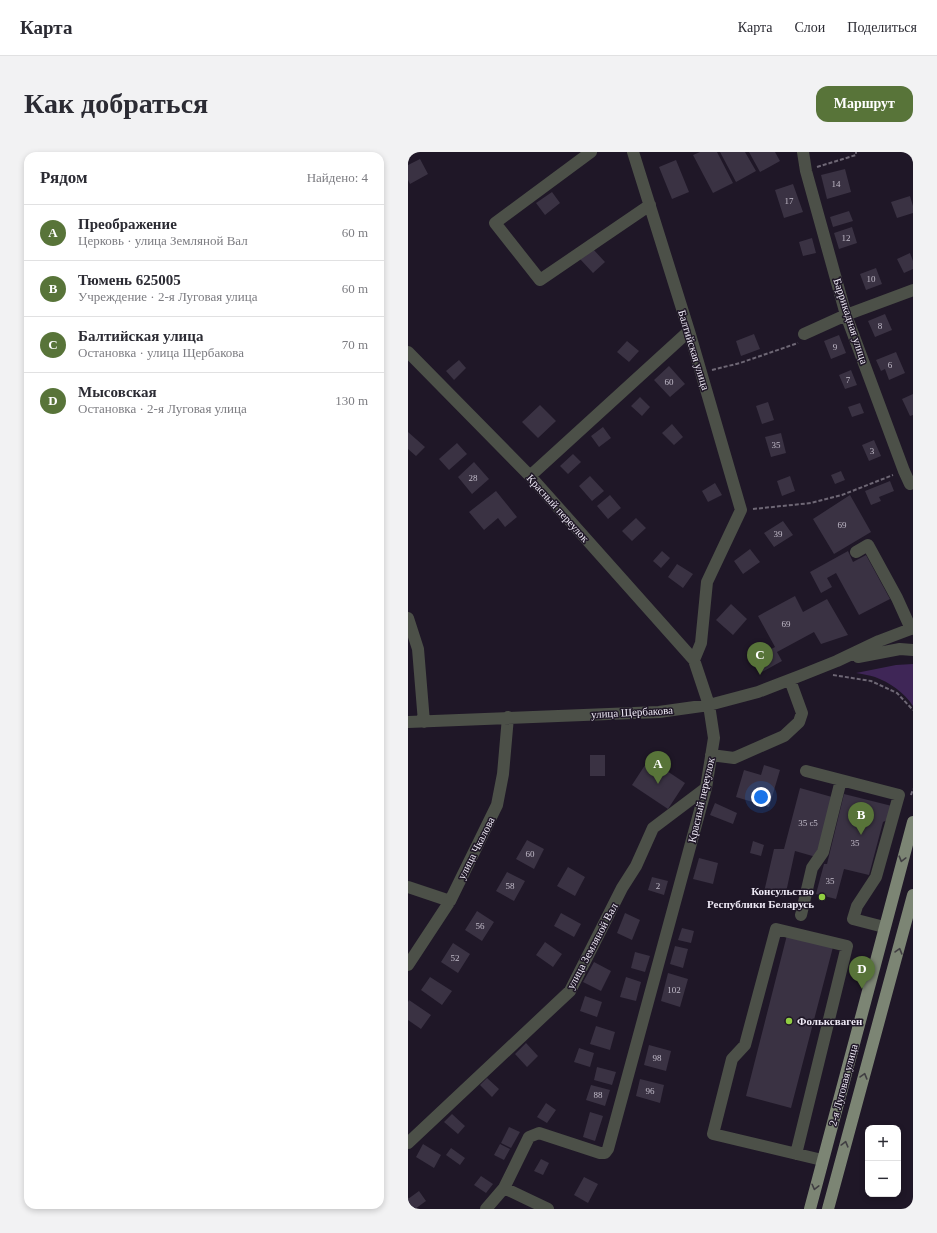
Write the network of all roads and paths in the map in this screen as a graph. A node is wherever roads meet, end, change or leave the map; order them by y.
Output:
1 (590, 152) edge
2 (633, 152) edge
3 (803, 152) edge
4 (856, 152) edge
5 (806, 171) junction
6 (650, 205) junction
7 (913, 290) edge
8 (846, 315) junction
9 (689, 331) junction
10 (804, 334) joint
11 (408, 352) edge
12 (701, 372) junction
13 (904, 471) junction
14 (530, 476) junction
15 (913, 483) edge
16 (741, 510) junction
17 (856, 552) dead end
18 (408, 618) edge
19 (912, 629) edge
20 (913, 650) edge
21 (694, 660) junction
22 (837, 661) junction
23 (830, 675) dead end
24 (790, 680) junction
25 (709, 704) junction
26 (913, 710) edge
27 (508, 717) junction
28 (408, 722) edge
29 (424, 722) junction
30 (711, 755) junction
31 (806, 770) dead end
32 (841, 780) junction
33 (706, 788) junction
34 (913, 822) edge
35 (408, 886) edge
36 (913, 895) edge
37 (450, 901) junction
38 (801, 915) dead end
39 (884, 927) junction
40 (408, 965) edge
41 (408, 1143) edge
42 (796, 1154) junction
43 (822, 1160) junction
44 (504, 1188) junction
45 (486, 1209) edge
46 (548, 1209) edge
47 (810, 1209) edge
48 (828, 1209) edge

1 - 6 street
2 - 6 street, Балтийская улица
3 - 5 street, Баррикадная улица
4 - 5 path
5 - 8 street, Баррикадная улица
6 - 9 street, Балтийская улица
7 - 8 street
8 - 10 street
8 - 13 street, Баррикадная улица
9 - 12 street, Балтийская улица
9 - 14 street
10 - 12 path
11 - 14 street, Красный переулок
12 - 16 street, Балтийская улица
13 - 15 street, Баррикадная улица
13 - 16 path
14 - 21 street, Красный переулок
16 - 21 street
17 - 19 street
18 - 29 street
19 - 22 street, улица Щербакова
20 - 22 street
21 - 25 street, Красный переулок
22 - 24 street, улица Щербакова
23 - 26 path
24 - 25 street, улица Щербакова
24 - 30 street
25 - 27 street, улица Щербакова
25 - 30 street, Красный переулок
27 - 29 street, улица Щербакова
27 - 37 street, улица Чкалова
28 - 29 street, улица Щербакова
30 - 33 street, Красный переулок
31 - 32 street
32 - 38 street
32 - 39 street
33 - 41 street, улица Земляной Вал
33 - 44 street, Красный переулок
34 -> 39 main road, 2-я Луговая улица
35 - 37 street
48 -> 36 main road, 2-я Луговая улица
37 - 40 street, улица Чкалова
39 - 43 main road, 2-я Луговая улица
42 - 42 street
42 - 43 street
43 -> 47 main road, 2-я Луговая улица
44 - 45 street
44 - 46 street

